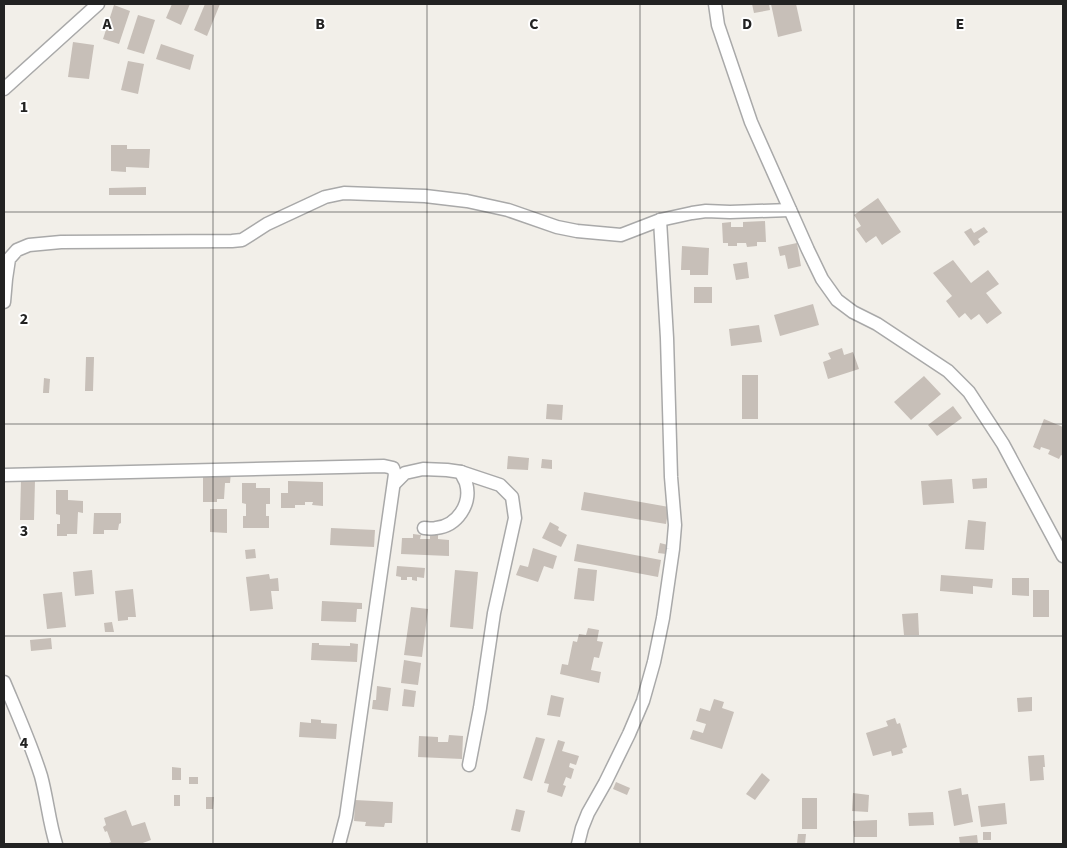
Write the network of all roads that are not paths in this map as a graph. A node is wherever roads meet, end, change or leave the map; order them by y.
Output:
1 (98, 4) edge
2 (715, 4) edge
3 (4, 89) edge
4 (790, 210) junction
5 (660, 220) junction
6 (6, 258) edge
7 (4, 302) edge
8 (461, 472) junction
9 (4, 475) edge
10 (394, 484) junction
11 (424, 528) dead end
12 (1063, 556) edge
13 (4, 682) edge
14 (468, 764) dead end
15 (56, 844) edge
16 (339, 844) edge
17 (578, 844) edge

1 - 3 street
2 - 4 street
4 - 5 street
4 - 12 street
5 - 6 street
5 - 17 street
6 - 7 street
8 - 10 street
8 - 11 street
8 - 14 street
9 - 10 street
10 - 16 street
13 - 15 street

